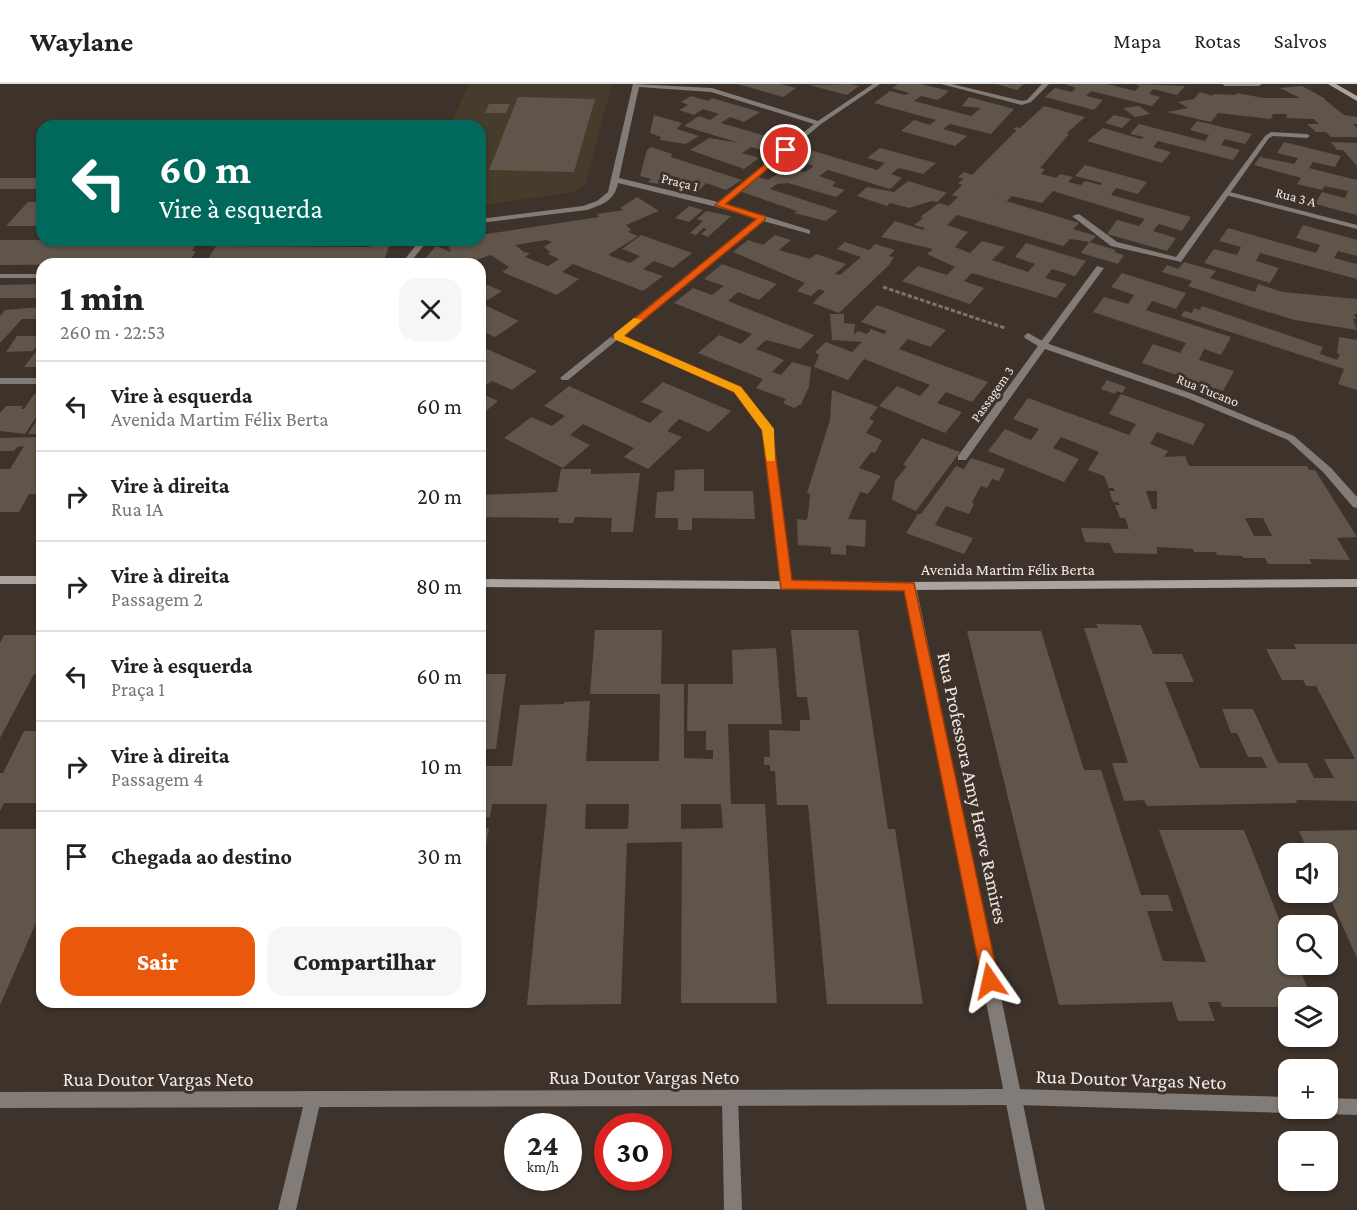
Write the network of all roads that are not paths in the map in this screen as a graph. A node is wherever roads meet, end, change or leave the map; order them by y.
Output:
1 (877, 84) edge
2 (944, 84) edge
3 (1046, 84) edge
4 (1225, 84) edge
5 (1259, 84) edge
6 (1331, 84) edge
7 (636, 85) edge
8 (1357, 99) edge
9 (819, 123) junction
10 (1307, 136) dead end
11 (616, 180) junction
12 (1229, 193) junction
13 (719, 205) junction
14 (1076, 216) dead end
15 (762, 218) junction
16 (486, 220) edge
17 (1357, 227) edge
18 (807, 232) dead end
19 (419, 246) edge
20 (410, 258) edge
21 (1100, 268) dead end
22 (0, 276) edge
23 (36, 276) edge
24 (1028, 336) road end
25 (617, 337) junction
26 (1043, 345) junction
27 (564, 378) dead end
28 (0, 381) edge
29 (36, 381) edge
30 (962, 458) dead end
31 (1357, 504) edge
32 (0, 580) edge
33 (36, 580) edge
34 (486, 583) edge
35 (1357, 583) edge
36 (786, 585) junction
37 (910, 586) junction
38 (1014, 1097) junction
39 (730, 1098) junction
40 (313, 1099) junction
41 (0, 1100) edge
42 (1278, 1105) edge
43 (1338, 1106) edge
44 (1357, 1107) edge
45 (287, 1210) edge
46 (733, 1210) edge
47 (1036, 1210) edge

1 - 9 street
2 - 3 street
4 - 5 street
6 - 8 main road
7 - 9 street
7 - 11 street
9 - 13 street
10 - 12 street
11 - 13 street, Praça 1
11 - 16 street
12 - 14 street
12 - 17 street, Rua 3 A
13 - 15 street, Praça 1
15 - 18 street, Praça 1
15 - 25 street
19 - 20 street
21 - 26 street, Passagem 3
22 - 23 street
24 - 26 street, Rua Tucano
25 - 27 street
25 - 36 street
26 - 30 street, Passagem 3
26 - 31 street, Rua Tucano
28 - 29 street
32 - 33 main road
34 - 36 main road, Avenida Martim Félix Berta
35 - 37 main road, Avenida Martim Félix Berta
36 - 37 main road, Avenida Martim Félix Berta
37 - 38 street, Rua Professora Amy Herve Ramires
38 - 39 street, Rua Doutor Vargas Neto
38 - 42 street, Rua Doutor Vargas Neto
38 - 47 street, Rua Professora Amy Herve Ramires
39 - 40 street, Rua Doutor Vargas Neto
39 - 46 street
40 - 41 street, Rua Doutor Vargas Neto
40 - 45 street
43 - 44 street

